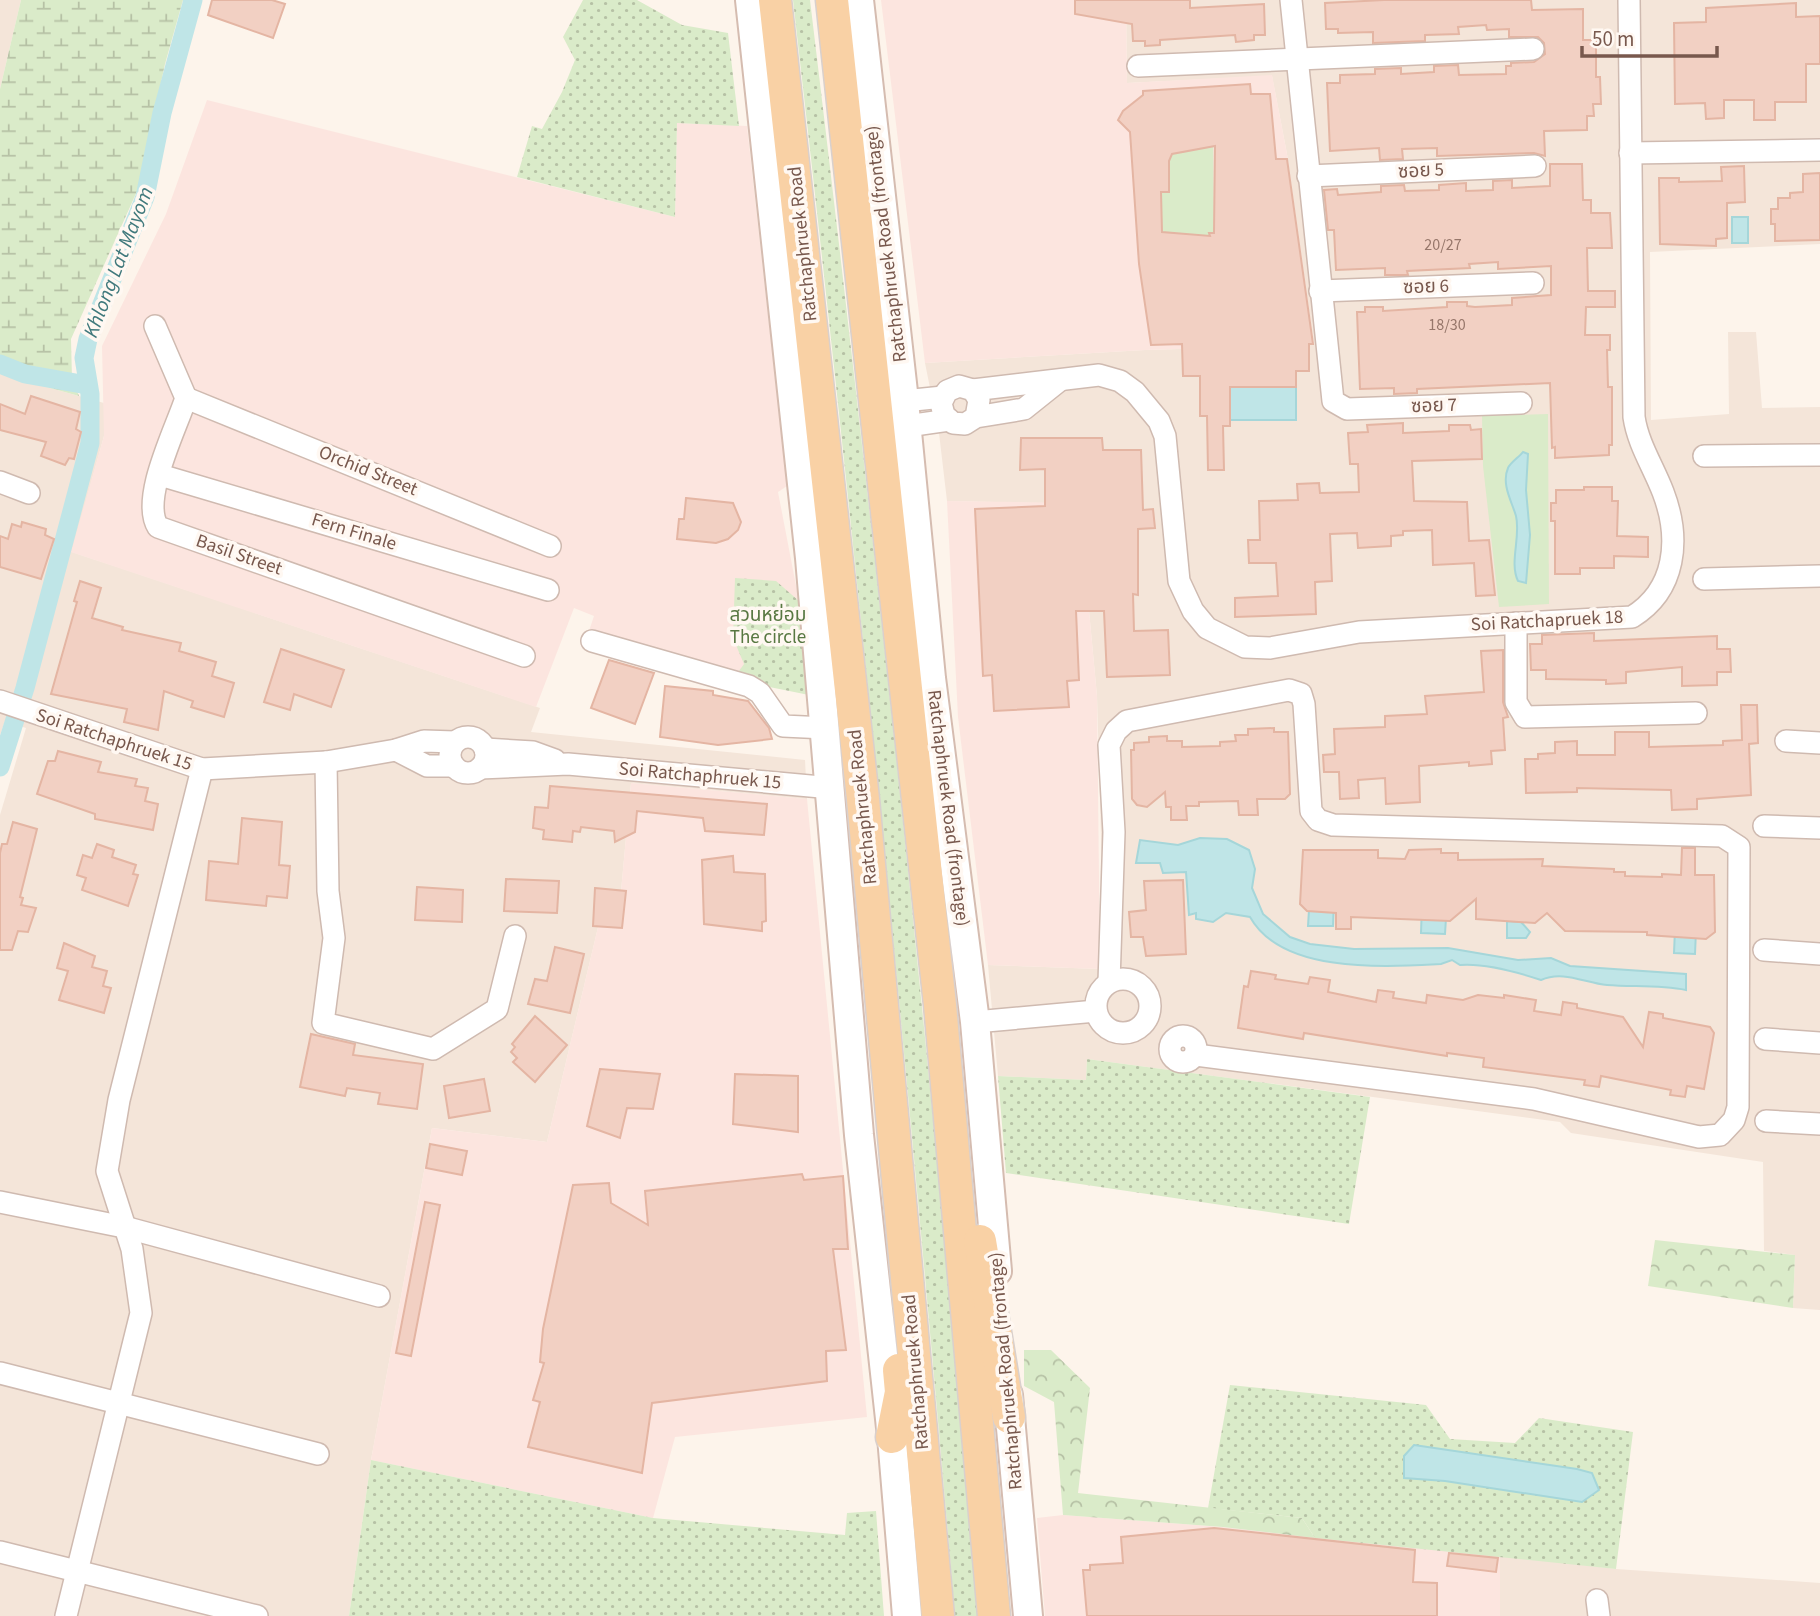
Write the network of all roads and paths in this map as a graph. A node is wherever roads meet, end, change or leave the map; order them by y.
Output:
1 (750, 0) edge
2 (775, 0) edge
3 (832, 0) edge
4 (859, 0) edge
5 (1291, 0) edge
6 (1629, 0) edge
7 (1533, 49) dead end
8 (1297, 58) junction
9 (1139, 66) dead end
10 (1820, 150) edge
11 (1630, 153) junction
12 (1535, 166) dead end
13 (1308, 176) junction
14 (1533, 283) dead end
15 (1320, 290) junction
16 (155, 326) dead end
17 (1059, 381) junction
18 (973, 390) junction
19 (943, 397) junction
20 (186, 398) junction
21 (1521, 403) dead end
22 (905, 413) junction
23 (977, 415) junction
24 (949, 420) junction
25 (1820, 455) edge
26 (1704, 456) dead end
27 (160, 475) junction
28 (0, 482) edge
29 (29, 493) dead end
30 (550, 546) dead end
31 (1820, 576) edge
32 (1704, 579) dead end
33 (548, 590) dead end
34 (1516, 623) junction
35 (592, 641) dead end
36 (524, 656) dead end
37 (0, 701) edge
38 (1696, 713) dead end
39 (826, 728) junction
40 (1786, 741) dead end
41 (456, 742) junction
42 (1820, 743) edge
43 (396, 750) junction
44 (482, 759) junction
45 (326, 762) junction
46 (454, 766) junction
47 (202, 769) junction
48 (832, 788) junction
49 (1764, 827) dead end
50 (1820, 828) edge
51 (515, 936) dead end
52 (1764, 950) dead end
53 (1820, 954) edge
54 (1109, 982) junction
55 (940, 1005) junction
56 (1096, 1011) junction
57 (975, 1022) junction
58 (1142, 1026) junction
59 (1765, 1040) dead end
60 (1820, 1043) edge
61 (891, 1099) junction
62 (1766, 1121) dead end
63 (1820, 1124) edge
64 (0, 1202) edge
65 (124, 1227) junction
66 (380, 1296) dead end
67 (0, 1373) edge
68 (122, 1402) junction
69 (1009, 1417) junction
70 (892, 1437) junction
71 (318, 1454) dead end
72 (0, 1552) edge
73 (77, 1572) junction
74 (66, 1616) edge
75 (257, 1616) edge
76 (907, 1616) edge
77 (938, 1616) edge
78 (995, 1616) edge
79 (1028, 1616) edge

1 - 39 main road
2 - 61 main road, Ratchaphruek Road
3 - 55 main road
4 - 22 main road, Ratchaphruek Road (frontage)
5 - 8 street
6 - 11 street, Soi Ratchapruek 18
7 - 8 street
8 - 9 street
8 - 13 street
10 - 11 street
11 - 34 street, Soi Ratchapruek 18
12 - 13 street, ซอย 5
13 - 15 street
14 - 15 street, ซอย 6
15 - 21 street, ซอย 7
16 - 20 street
17 - 18 street, Soi Ratchapruek 18
17 - 23 street
17 - 34 street, Soi Ratchapruek 18
18 - 19 street, Soi Ratchapruek 18
18 - 23 street
19 - 22 street, Soi Ratchapruek 18
19 - 24 street
20 - 27 street, Basil Street
20 - 30 street, Orchid Street
22 - 24 street
22 - 57 main road, Ratchaphruek Road (frontage)
23 - 24 street
25 - 26 street
27 - 33 street, Fern Finale
27 - 36 street, Basil Street
28 - 29 street
31 - 32 street
34 - 38 street
35 - 39 street
37 - 47 street, Soi Ratchaphruek 15
39 - 48 main road
40 - 42 street
41 - 43 street, Soi Ratchaphruek 15
41 - 44 street, Soi Ratchaphruek 15
41 - 46 street
43 - 45 street, Soi Ratchaphruek 15
43 - 46 street, Soi Ratchaphruek 15
44 - 46 street, Soi Ratchaphruek 15
44 - 48 street, Soi Ratchaphruek 15
45 - 47 street, Soi Ratchaphruek 15
45 - 51 street
47 - 65 street
48 - 70 main road
49 - 50 street
52 - 53 street
54 - 56 street
54 - 58 street
54 - 58 street
55 - 69 main road
55 - 78 main road
56 - 57 street
56 - 58 street
57 - 69 main road, Ratchaphruek Road (frontage)
59 - 60 street
61 - 70 main road
61 - 77 main road, Ratchaphruek Road
62 - 63 street
64 - 65 street
65 - 66 street
65 - 68 street
67 - 68 street
68 - 71 street
68 - 73 street
69 - 79 main road, Ratchaphruek Road (frontage)
70 - 76 main road
72 - 73 street
73 - 74 street
73 - 75 street

